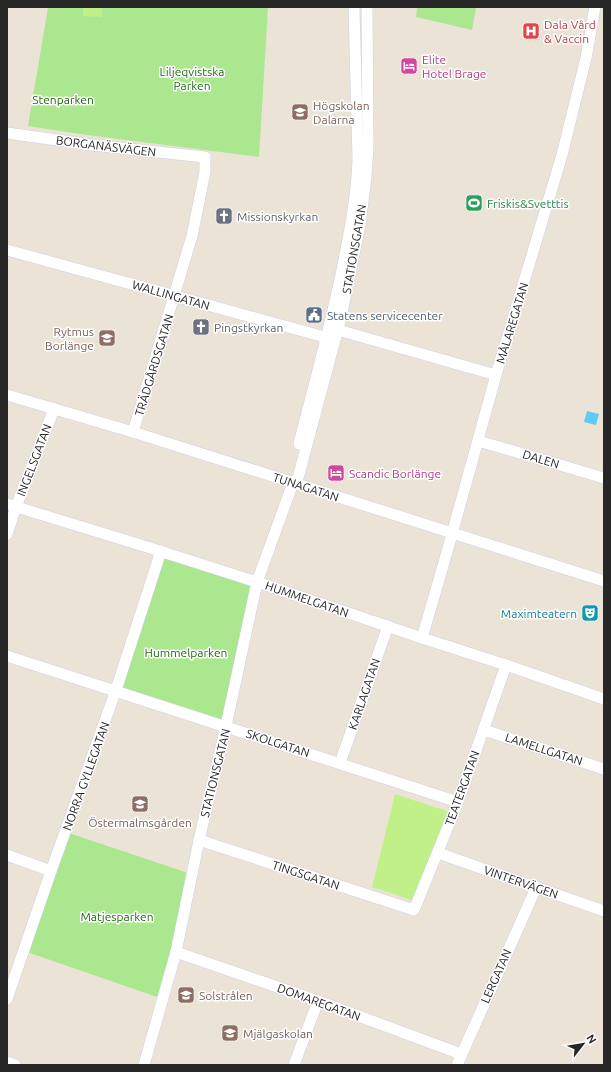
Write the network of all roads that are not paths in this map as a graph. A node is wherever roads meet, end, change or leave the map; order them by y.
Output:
1 (354, 7) edge
2 (367, 7) edge
3 (595, 7) edge
4 (7, 133) edge
5 (205, 157) joint
6 (7, 250) edge
7 (174, 296) junction
8 (332, 334) junction
9 (496, 375) junction
10 (7, 395) edge
11 (54, 409) junction
12 (133, 432) junction
13 (479, 441) junction
14 (604, 478) edge
15 (293, 483) junction
16 (11, 506) edge
17 (452, 533) junction
18 (7, 534) edge
19 (161, 551) junction
20 (604, 581) edge
21 (257, 582) junction
22 (388, 626) junction
23 (422, 638) junction
24 (7, 656) edge
25 (506, 665) junction
26 (116, 690) junction
27 (604, 699) edge
28 (226, 726) junction
29 (484, 730) junction
30 (340, 763) junction
31 (604, 769) edge
32 (458, 802) junction
33 (199, 840) junction
34 (438, 853) junction
35 (7, 855) edge
36 (51, 870) junction
37 (536, 888) junction
38 (414, 910) joint
39 (604, 911) edge
40 (176, 952) junction
41 (7, 999) edge
42 (318, 1001) junction
43 (462, 1054) junction
44 (7, 1062) edge
45 (15, 1065) edge
46 (144, 1065) edge
47 (294, 1065) edge
48 (457, 1065) edge

1 - 8 street, STATIONSGATAN
2 - 8 street, STATIONSGATAN
3 - 9 street, MÅLAREGATAN
4 - 5 street, BORGANÄSVÄGEN
5 - 7 street, TRÄDGÅRDSGATAN
6 - 7 street, WALLINGATAN
7 - 8 street, WALLINGATAN
7 - 12 street, TRÄDGÅRDSGATAN
8 - 9 street, WALLINGATAN
8 - 15 street, STATIONSGATAN
9 - 13 street, MÅLAREGATAN
10 - 11 street, TUNAGATAN
11 - 12 street, TUNAGATAN
11 - 16 street, INGELSGATAN
12 - 15 street, TUNAGATAN
13 - 14 street, DALEN
13 - 17 street, MÅLAREGATAN
15 - 17 street, TUNAGATAN
15 - 21 street, STATIONSGATAN
16 - 18 street, INGELSGATAN
16 - 19 street, HUMMELGATAN
17 - 20 street, TUNAGATAN
17 - 23 street, MÅLAREGATAN
19 - 21 street, HUMMELGATAN
19 - 26 street, NORRA GYLLEGATAN
21 - 22 street, HUMMELGATAN
21 - 28 street, STATIONSGATAN
22 - 23 street, HUMMELGATAN
22 - 30 street, KARLAGATAN
23 - 25 street, HUMMELGATAN
24 - 26 street, SKOLGATAN
25 - 27 street, HUMMELGATAN
25 - 29 street, TEATERGATAN
26 - 28 street, SKOLGATAN
26 - 36 street, NORRA GYLLEGATAN
28 - 30 street, SKOLGATAN
28 - 33 street, STATIONSGATAN
29 - 31 street, LAMELLGATAN
29 - 32 street, TEATERGATAN
30 - 32 street, SKOLGATAN
32 - 34 street, TEATERGATAN
33 - 38 street, TINGSGATAN
33 - 40 street, STATIONSGATAN
34 - 37 street, VINTERVÄGEN
34 - 38 street, TEATERGATAN
35 - 36 street
36 - 41 street, NORRA GYLLEGATAN
37 - 39 street, VINTERVÄGEN
37 - 43 street, LERGATAN
40 - 42 street, DOMAREGATAN
40 - 46 street, STATIONSGATAN
42 - 43 street, DOMAREGATAN
42 - 47 street
43 - 48 street, LERGATAN
44 - 45 street

